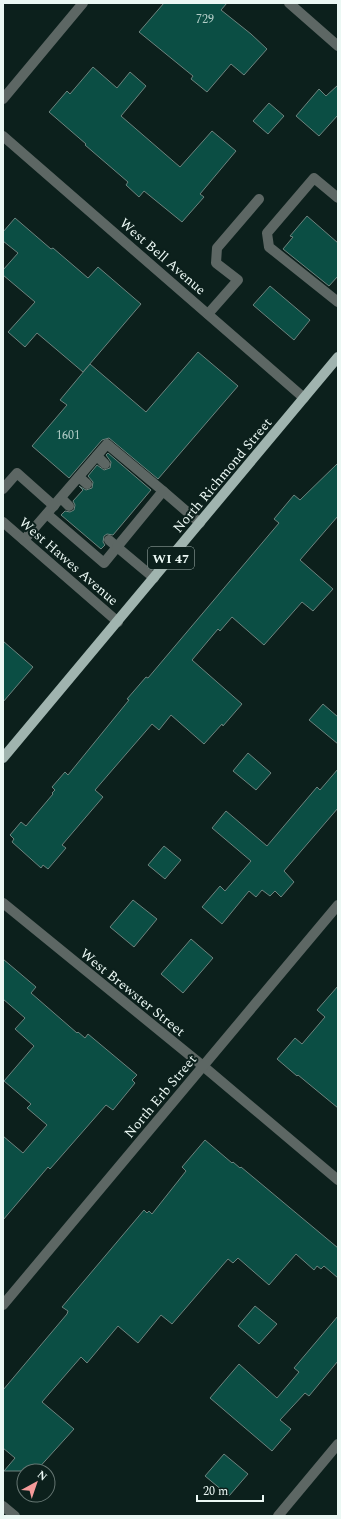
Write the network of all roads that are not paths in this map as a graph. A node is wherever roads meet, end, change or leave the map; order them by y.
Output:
1 (83, 3) edge
2 (289, 3) edge
3 (338, 46) edge
4 (3, 100) edge
5 (3, 136) edge
6 (338, 198) edge
7 (259, 199) dead end
8 (338, 302) edge
9 (208, 314) junction
10 (338, 357) edge
11 (304, 398) junction
12 (97, 456) junction
13 (105, 464) dead end
14 (79, 477) junction
15 (87, 484) dead end
16 (3, 489) edge
17 (163, 492) junction
18 (61, 498) junction
19 (69, 506) dead end
20 (51, 510) junction
21 (3, 522) edge
22 (200, 523) junction
23 (24, 540) junction
24 (109, 540) dead end
25 (117, 547) junction
26 (154, 578) junction
27 (118, 622) junction
28 (3, 758) edge
29 (3, 903) edge
30 (338, 905) edge
31 (202, 1066) junction
32 (338, 1180) edge
33 (3, 1305) edge
34 (338, 1444) edge
35 (3, 1506) edge
36 (15, 1516) edge
37 (278, 1516) edge

1 - 4 street
2 - 3 street
5 - 9 street, West Bell Avenue
6 - 8 street
7 - 9 street
9 - 11 street, West Bell Avenue
10 - 11 main road, North Richmond Street / WI 47
11 - 22 main road, North Richmond Street / WI 47
12 - 13 street
12 - 14 street
12 - 17 street
14 - 15 street
14 - 18 street
16 - 20 street
17 - 22 street
17 - 25 street
18 - 19 street
18 - 20 street
20 - 23 street
20 - 25 street
21 - 23 street, West Hawes Avenue
22 - 26 main road, North Richmond Street / WI 47
23 - 27 street, West Hawes Avenue
24 - 25 street
25 - 26 street
26 - 27 main road, North Richmond Street / WI 47
27 - 28 main road, North Richmond Street / WI 47
29 - 31 street, West Brewster Street
30 - 31 street, North Erb Street
31 - 32 street, West Brewster Street
31 - 33 street, North Erb Street
34 - 37 street
35 - 36 street

